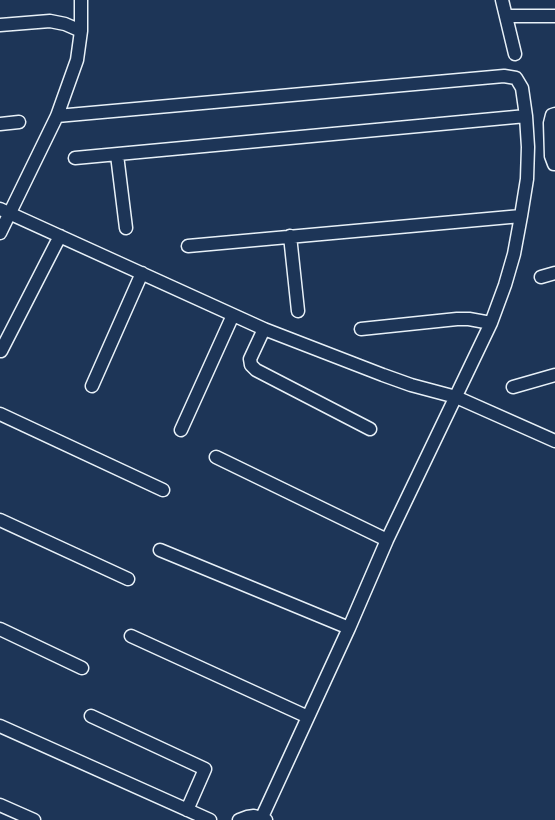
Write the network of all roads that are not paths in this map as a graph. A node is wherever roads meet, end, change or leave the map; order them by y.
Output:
1 (81, 0) edge
2 (502, 0) edge
3 (507, 16) junction
4 (555, 16) edge
5 (0, 25) edge
6 (81, 31) junction
7 (515, 54) dead end
8 (555, 114) edge
9 (56, 116) junction
10 (526, 116) junction
11 (19, 122) dead end
12 (0, 124) edge
13 (117, 155) junction
14 (75, 158) dead end
15 (555, 164) edge
16 (5, 211) edge
17 (521, 216) junction
18 (126, 228) dead end
19 (0, 233) edge
20 (60, 236) junction
21 (290, 236) junction
22 (188, 246) dead end
23 (142, 273) junction
24 (555, 273) edge
25 (541, 277) dead end
26 (298, 311) dead end
27 (233, 315) junction
28 (491, 323) junction
29 (264, 329) junction
30 (361, 329) dead end
31 (2, 351) dead end
32 (555, 375) edge
33 (92, 386) dead end
34 (513, 387) dead end
35 (456, 397) junction
36 (0, 414) edge
37 (370, 429) dead end
38 (181, 430) dead end
39 (555, 441) edge
40 (216, 457) dead end
41 (163, 490) dead end
42 (0, 520) edge
43 (387, 540) junction
44 (160, 550) dead end
45 (128, 578) dead end
46 (348, 628) junction
47 (0, 629) edge
48 (131, 636) dead end
49 (82, 668) dead end
50 (91, 716) dead end
51 (308, 717) junction
52 (0, 726) edge
53 (0, 805) edge
54 (187, 810) junction
55 (264, 819) edge
56 (34, 820) edge
57 (210, 820) edge
58 (240, 820) edge

1 - 6 street
2 - 3 street
3 - 4 street
3 - 7 street
5 - 6 street
6 - 9 street
8 - 15 street
9 - 10 street
9 - 16 street
10 - 13 street
10 - 17 street
11 - 12 street
13 - 14 street
13 - 18 street
16 - 19 street
16 - 20 street
17 - 21 street
17 - 28 street
20 - 23 street
20 - 31 street
21 - 22 street
21 - 26 street
23 - 27 street
23 - 33 street
24 - 25 street
27 - 29 street
27 - 38 street
28 - 30 street
28 - 35 street
29 - 35 street
29 - 37 street
32 - 34 street
35 - 39 street
35 - 43 street
36 - 41 street
40 - 43 street
42 - 45 street
43 - 46 street
44 - 46 street
46 - 51 street
47 - 49 street
48 - 51 street
50 - 54 street
51 - 55 street
52 - 54 street
53 - 56 street
54 - 57 street
55 - 58 street

